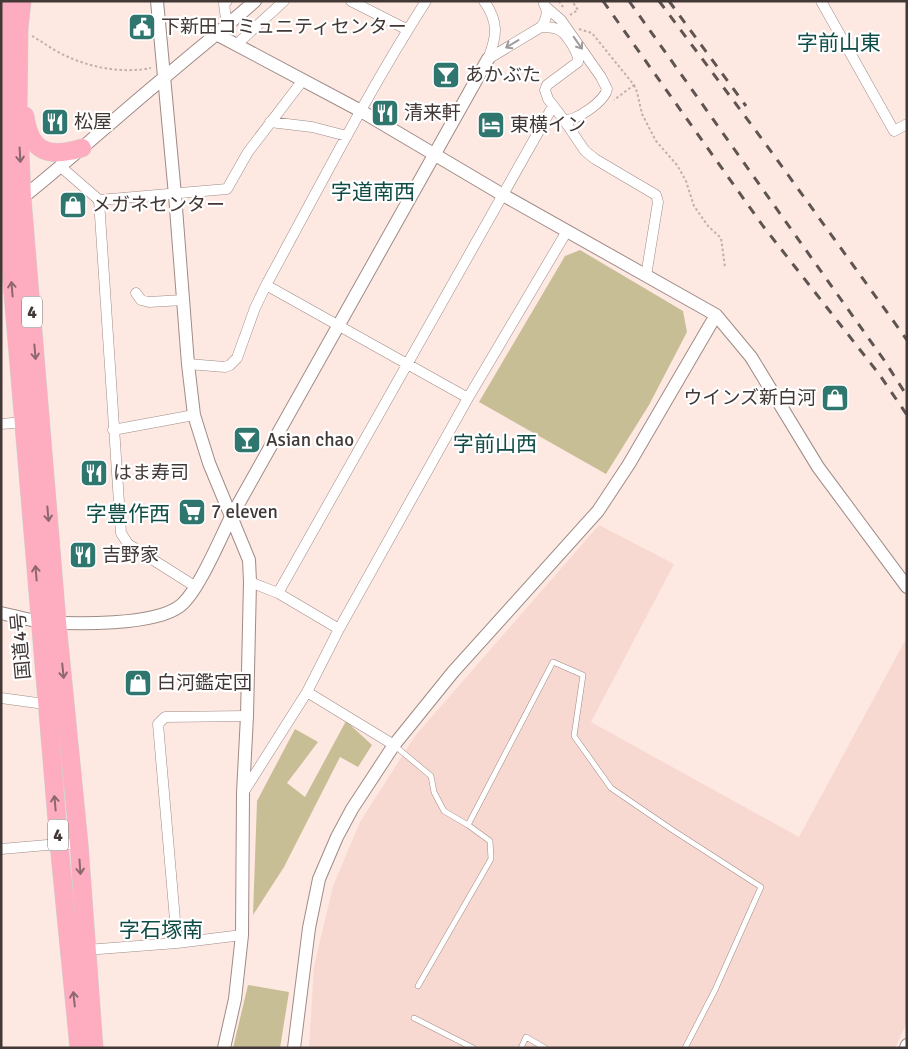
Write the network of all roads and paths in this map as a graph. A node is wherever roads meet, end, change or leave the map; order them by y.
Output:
1 (5, 1) edge
2 (22, 1) edge
3 (157, 1) edge
4 (227, 1) edge
5 (255, 1) edge
6 (284, 1) edge
7 (351, 1) edge
8 (426, 1) edge
9 (484, 1) edge
10 (572, 1) edge
11 (821, 1) edge
12 (544, 4) edge
13 (569, 16) dead end
14 (541, 27) junction
15 (11, 29) edge
16 (222, 30) junction
17 (408, 30) junction
18 (238, 44) junction
19 (488, 59) junction
20 (164, 70) junction
21 (303, 80) junction
22 (634, 86) dead end
23 (553, 106) junction
24 (361, 111) junction
25 (564, 120) junction
26 (270, 122) junction
27 (907, 124) edge
28 (346, 136) junction
29 (82, 148) junction
30 (434, 156) junction
31 (61, 167) junction
32 (175, 195) junction
33 (503, 195) junction
34 (22, 198) junction
35 (99, 200) junction
36 (4, 212) edge
37 (567, 231) junction
38 (1, 243) edge
39 (10, 263) junction
40 (725, 267) dead end
41 (646, 276) junction
42 (266, 285) junction
43 (136, 293) dead end
44 (183, 300) junction
45 (716, 315) junction
46 (339, 326) junction
47 (188, 364) junction
48 (406, 364) junction
49 (468, 398) junction
50 (194, 415) junction
51 (24, 422) junction
52 (1, 424) edge
53 (113, 430) junction
54 (231, 517) junction
55 (250, 582) junction
56 (907, 586) edge
57 (196, 587) junction
58 (278, 593) junction
59 (1, 613) edge
60 (49, 622) junction
61 (339, 629) junction
62 (307, 692) junction
63 (1, 698) edge
64 (47, 705) junction
65 (66, 706) junction
66 (247, 716) junction
67 (394, 745) junction
68 (243, 793) junction
69 (468, 825) junction
70 (59, 844) junction
71 (79, 844) junction
72 (1, 849) edge
73 (242, 935) junction
74 (177, 943) junction
75 (86, 950) junction
76 (418, 986) dead end
77 (414, 1018) dead end
78 (79, 1048) edge
79 (94, 1048) edge
80 (224, 1048) edge
81 (294, 1048) edge
82 (473, 1048) edge
83 (520, 1048) edge
84 (545, 1048) edge
85 (685, 1048) edge

1 - 15 highway, 国道4号 / 4
2 - 15 highway, 国道4号 / 4
3 - 20 street
4 - 16 street
5 - 16 street
6 - 18 street
7 - 17 street
8 - 17 street
9 - 19 street
10 - 13 path
11 - 27 street
12 - 14 street
12 -> 25 street
14 -> 19 street
14 - 23 street
15 - 20 path
15 - 29 highway
15 -> 34 highway, 国道4号 / 4
15 - 36 highway, 国道4号 / 4
16 - 18 street
16 - 20 street
17 - 24 street
18 - 21 street
19 - 30 street
20 - 29 street
20 - 32 street
21 - 24 street
21 - 26 street
22 - 40 path
23 - 25 street
23 - 33 street
24 - 28 street
24 - 30 street
25 - 41 street
26 - 28 street
26 - 32 street
28 - 42 street
29 - 31 street
30 - 33 street
30 - 46 street
31 - 34 street
31 - 35 street
32 - 35 street
32 - 44 street
33 - 37 street
33 - 48 street
34 - 36 street
34 -> 60 highway, 国道4号 / 4
35 - 53 street
36 - 39 highway, 国道4号 / 4
37 - 41 street
37 - 49 street
38 - 39 highway
51 -> 39 highway, 国道4号 / 4
41 - 45 street
42 - 46 street
42 - 47 street
43 - 44 street
44 - 47 street
45 - 56 street
45 - 67 street
46 - 48 street
46 - 54 street
47 - 50 street
48 - 49 street
48 - 58 street
49 - 61 street
50 - 53 street
50 - 54 street
51 - 52 street
60 -> 51 highway, 国道4号 / 4
53 - 57 street
54 - 55 street
54 - 57 street
55 - 58 street
55 - 66 street
57 - 60 street
58 - 61 street
59 - 60 street
60 - 64 highway, 国道4号 / 4
60 -> 65 highway, 国道4号 / 4
61 - 62 street
62 - 67 street
62 - 68 street
63 - 64 street
64 - 65 street
70 -> 64 highway, 国道4号 / 4
65 - 71 highway, 国道4号 / 4
66 - 68 street
66 - 74 street
67 - 69 lane
67 - 81 street
68 - 73 street
69 - 76 lane
69 - 85 lane
70 - 71 street
70 - 72 street
78 -> 70 highway, 国道4号 / 4
71 -> 75 highway, 国道4号 / 4
73 - 74 street
73 - 80 street
74 - 75 street
75 - 79 highway, 国道4号 / 4
77 - 82 lane
83 - 84 lane

